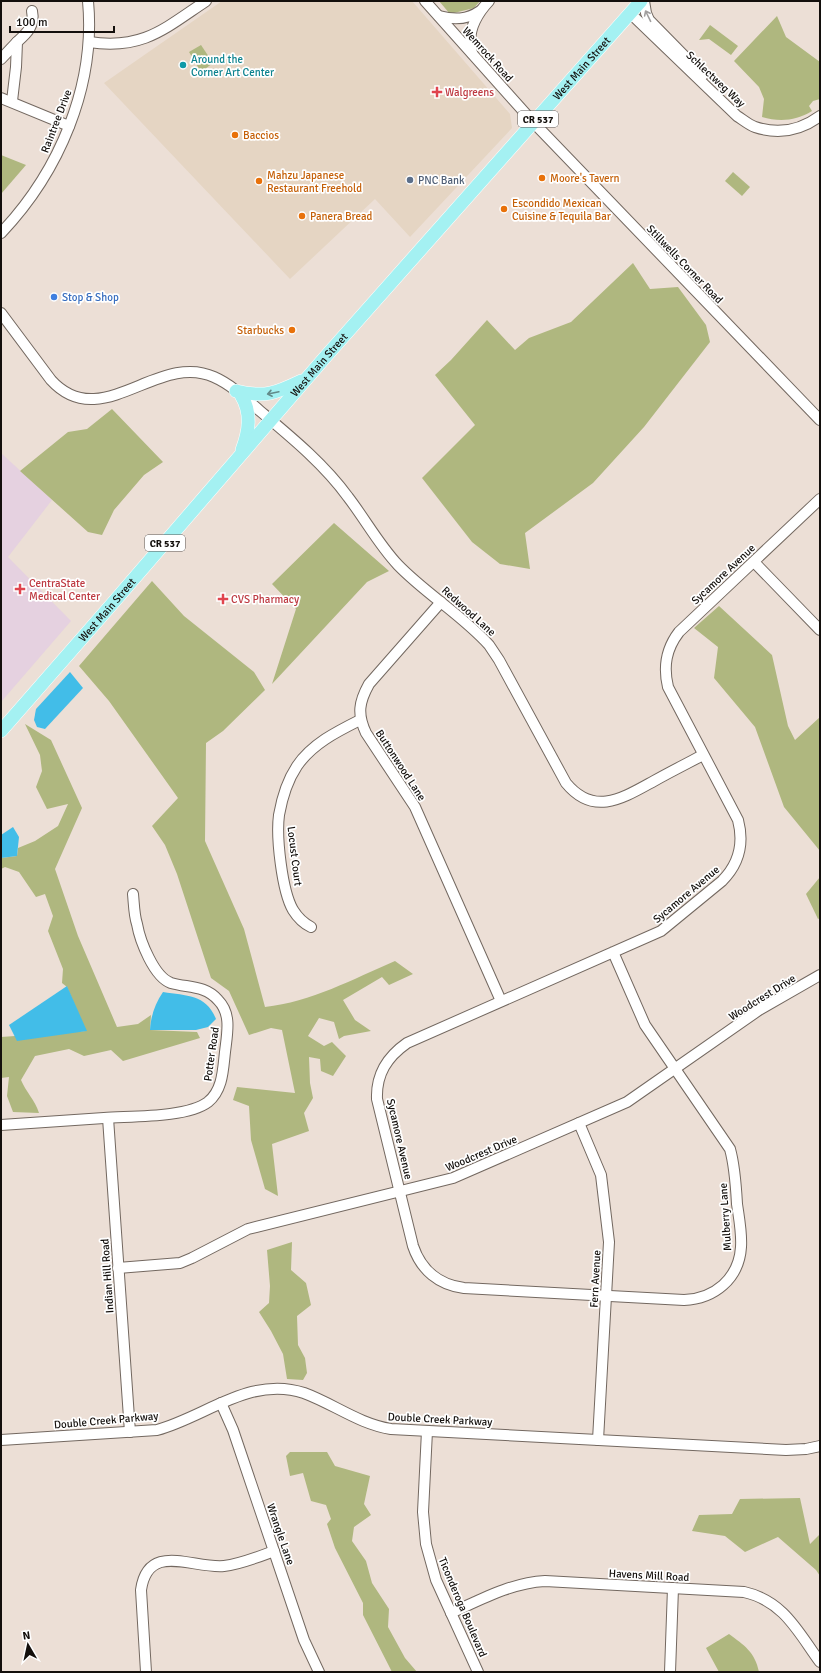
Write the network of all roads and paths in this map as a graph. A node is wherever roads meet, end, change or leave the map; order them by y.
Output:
1 (88, 1) edge
2 (206, 1) edge
3 (425, 1) edge
4 (489, 1) edge
5 (643, 1) edge
6 (32, 11) dead end
7 (480, 11) junction
8 (630, 13) junction
9 (439, 16) junction
10 (17, 42) junction
11 (89, 42) junction
12 (472, 55) junction
13 (1, 59) edge
14 (1, 98) edge
15 (12, 101) junction
16 (820, 107) edge
17 (820, 116) edge
18 (534, 123) junction
19 (69, 126) junction
20 (1, 233) edge
21 (1, 313) edge
22 (308, 378) junction
23 (239, 393) junction
24 (270, 420) junction
25 (820, 420) edge
26 (240, 455) junction
27 (820, 499) edge
28 (754, 562) junction
29 (441, 602) junction
30 (820, 630) edge
31 (360, 720) junction
32 (1, 731) edge
33 (703, 755) junction
34 (133, 894) dead end
35 (311, 927) dead end
36 (613, 952) junction
37 (820, 976) edge
38 (501, 1001) junction
39 (675, 1069) junction
40 (108, 1118) junction
41 (579, 1123) junction
42 (1, 1125) edge
43 (400, 1192) junction
44 (118, 1268) junction
45 (434, 1278) joint
46 (606, 1296) junction
47 (221, 1403) junction
48 (427, 1431) junction
49 (130, 1432) junction
50 (1, 1440) edge
51 (598, 1440) junction
52 (820, 1446) edge
53 (274, 1551) junction
54 (673, 1588) junction
55 (451, 1613) junction
56 (820, 1662) edge
57 (146, 1672) edge
58 (319, 1672) edge
59 (478, 1672) edge
60 (670, 1672) edge

1 - 11 street, Raintree Drive
2 - 11 street
3 - 9 street, Wemrock Road
4 - 7 street
5 - 8 main road, West Main Street / CR 537
16 -> 5 street, Schlectweg Way
6 - 10 street
7 - 9 street
7 - 12 street
8 - 17 street, Schlectweg Way
8 - 18 main road, West Main Street / CR 537
9 - 12 street, Wemrock Road
10 - 13 street
10 - 15 street
11 - 19 street, Raintree Drive
12 - 18 street, Wemrock Road
14 - 15 street
15 - 19 street
18 - 22 main road, West Main Street / CR 537
18 - 25 street, Stillwells Corner Road
19 - 20 street, Raintree Drive
21 - 23 street, Redwood Lane
22 -> 23 main road
22 - 24 main road, West Main Street / CR 537
23 - 24 street, Redwood Lane
23 - 26 main road
24 - 26 main road, West Main Street / CR 537
24 - 29 street, Redwood Lane
26 - 32 main road, West Main Street / CR 537
27 - 28 street, Sycamore Avenue
28 - 30 street
28 - 33 street, Sycamore Avenue
29 - 31 street
29 - 33 street, Redwood Lane
31 - 35 street, Locust Court
31 - 38 street, Buttonwood Lane
33 - 36 street, Sycamore Avenue
34 - 40 street, Potter Road
36 - 38 street, Sycamore Avenue
36 - 39 street, Mulberry Lane
37 - 39 street, Woodcrest Drive
38 - 43 street, Sycamore Avenue
39 - 41 street, Woodcrest Drive
39 - 46 street, Mulberry Lane
40 - 42 street, Potter Road
40 - 44 street, Indian Hill Road
41 - 43 street, Woodcrest Drive
41 - 46 street, Fern Avenue
43 - 44 street, Woodcrest Drive
43 - 45 street, Sycamore Avenue
44 - 49 street, Indian Hill Road
45 - 46 street, Mulberry Lane
46 - 51 street, Fern Avenue
47 - 48 street, Double Creek Parkway
47 - 49 street, Double Creek Parkway
47 - 53 street, Wrangle Lane
48 - 51 street, Double Creek Parkway
48 - 55 street, Ticonderoga Boulevard
49 - 50 street, Double Creek Parkway
51 - 52 street, Double Creek Parkway
53 - 57 street
53 - 58 street, Wrangle Lane
54 - 55 street, Havens Mill Road
54 - 56 street, Havens Mill Road
54 - 60 street
55 - 59 street, Ticonderoga Boulevard

